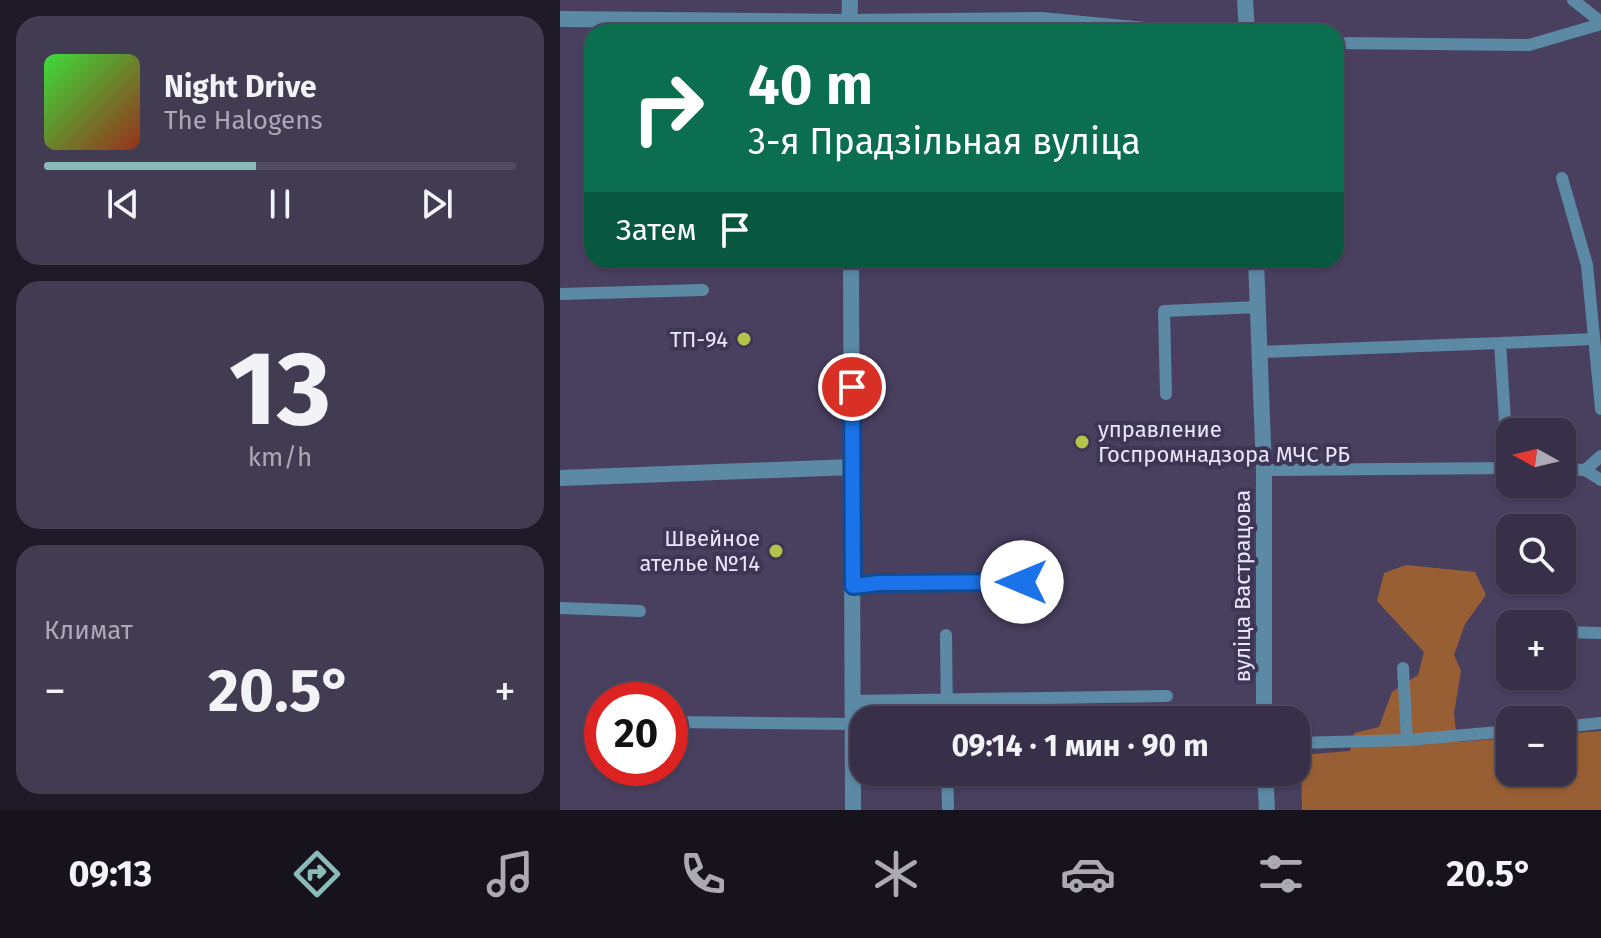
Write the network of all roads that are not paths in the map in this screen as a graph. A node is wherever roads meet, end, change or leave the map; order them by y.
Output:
1 (850, 0) edge
2 (1245, 0) edge
3 (1573, 0) edge
4 (560, 19) edge
5 (1601, 23) edge
6 (741, 24) edge
7 (849, 24) edge
8 (931, 24) edge
9 (1083, 24) edge
10 (1246, 24) edge
11 (1344, 43) edge
12 (1562, 178) dead end
13 (851, 268) edge
14 (1256, 268) edge
15 (703, 290) dead end
16 (560, 294) edge
17 (1258, 307) junction
18 (1594, 339) junction
19 (1500, 343) junction
20 (1260, 352) junction
21 (1166, 394) dead end
22 (1601, 409) edge
23 (1505, 418) edge
24 (1601, 456) edge
25 (852, 467) junction
26 (1496, 468) edge
27 (1264, 470) junction
28 (1576, 470) edge
29 (1585, 470) junction
30 (560, 478) edge
31 (1601, 480) edge
32 (1022, 582) dead end
33 (853, 586) junction
34 (560, 608) edge
35 (640, 611) dead end
36 (1576, 632) edge
37 (1601, 633) edge
38 (946, 635) dead end
39 (1403, 668) dead end
40 (1167, 696) dead end
41 (946, 700) junction
42 (852, 701) junction
43 (852, 706) edge
44 (946, 706) edge
45 (1264, 706) edge
46 (688, 722) edge
47 (1601, 723) edge
48 (850, 724) edge
49 (1576, 726) edge
50 (1496, 732) edge
51 (1407, 740) junction
52 (1310, 743) edge
53 (853, 786) edge
54 (947, 786) edge
55 (1266, 786) edge
56 (948, 807) dead end
57 (853, 810) edge
58 (1267, 810) edge

1 - 7 street
2 - 10 street
3 - 5 lane
4 - 6 street
5 - 11 lane
8 - 9 street
12 - 18 lane
13 - 25 street
14 - 17 street, вуліца Вастрацова
15 - 16 lane
17 - 20 street, вуліца Вастрацова
17 - 21 lane
18 - 19 lane
18 - 22 lane
19 - 20 lane
19 - 23 lane
20 - 27 street, вуліца Вастрацова
24 - 29 lane
25 - 30 street
25 - 33 street
26 - 27 lane
27 - 45 street, вуліца Вастрацова
28 - 29 lane
29 - 31 lane
32 - 33 lane
33 - 42 street
34 - 35 lane
36 - 37 lane
38 - 41 lane
39 - 51 lane
40 - 41 lane
41 - 42 lane
41 - 44 lane
42 - 43 street
46 - 48 lane
47 - 49 lane
50 - 51 lane
51 - 52 lane
53 - 57 street
54 - 56 lane
55 - 58 street

